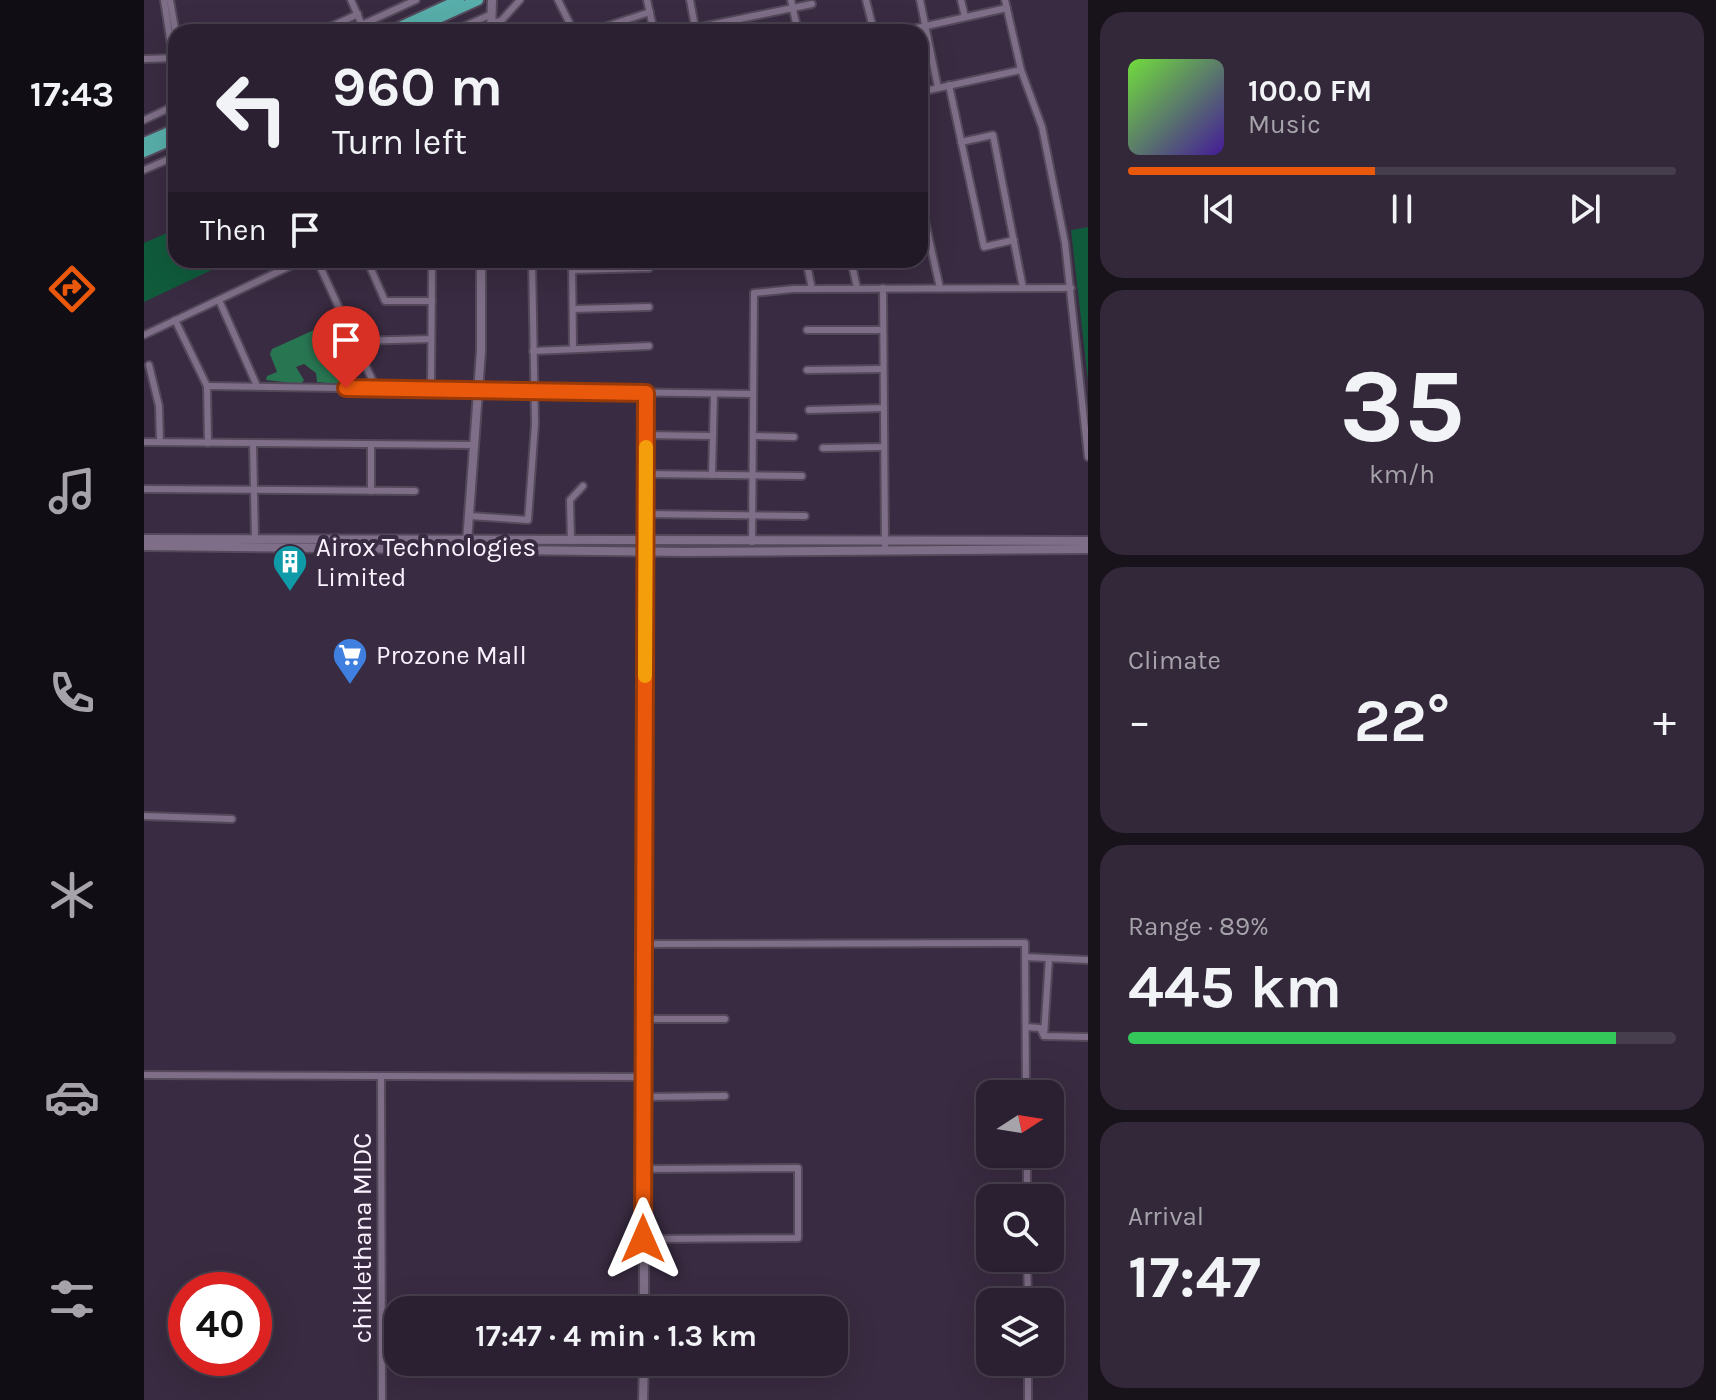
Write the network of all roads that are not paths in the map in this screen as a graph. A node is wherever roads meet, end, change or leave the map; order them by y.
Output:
1 (164, 0) edge
2 (170, 0) edge
3 (351, 0) edge
4 (416, 0) edge
5 (459, 0) edge
6 (478, 0) edge
7 (492, 0) edge
8 (520, 0) edge
9 (558, 0) edge
10 (647, 0) edge
11 (690, 0) edge
12 (791, 0) edge
13 (866, 0) edge
14 (920, 0) edge
15 (961, 0) edge
16 (812, 4) dead end
17 (1006, 4) edge
18 (793, 8) junction
19 (650, 12) junction
20 (358, 14) junction
21 (965, 17) junction
22 (492, 23) edge
23 (168, 24) edge
24 (174, 24) edge
25 (336, 24) edge
26 (362, 24) edge
27 (364, 24) edge
28 (406, 24) edge
29 (426, 24) edge
30 (570, 24) edge
31 (613, 24) edge
32 (652, 24) edge
33 (695, 24) edge
34 (722, 24) edge
35 (796, 24) edge
36 (872, 24) edge
37 (925, 24) edge
38 (928, 25) edge
39 (928, 40) edge
40 (168, 58) edge
41 (144, 59) edge
42 (1021, 70) junction
43 (949, 85) junction
44 (938, 88) junction
45 (928, 90) edge
46 (168, 109) edge
47 (144, 120) edge
48 (168, 132) edge
49 (168, 142) edge
50 (961, 142) junction
51 (144, 143) edge
52 (144, 152) edge
53 (168, 160) edge
54 (144, 170) edge
55 (928, 234) edge
56 (929, 238) joint
57 (1014, 240) junction
58 (286, 268) edge
59 (321, 268) edge
60 (371, 268) edge
61 (432, 268) edge
62 (481, 268) edge
63 (532, 268) edge
64 (649, 268) dead end
65 (808, 268) edge
66 (853, 268) edge
67 (572, 270) joint
68 (857, 288) junction
69 (883, 288) junction
70 (940, 288) junction
71 (1023, 288) junction
72 (1071, 288) junction
73 (812, 289) junction
74 (219, 300) junction
75 (432, 301) junction
76 (649, 307) dead end
77 (573, 309) junction
78 (175, 320) junction
79 (807, 330) dead end
80 (883, 330) junction
81 (144, 335) edge
82 (431, 339) junction
83 (355, 341) junction
84 (649, 346) dead end
85 (573, 349) junction
86 (533, 351) junction
87 (149, 365) dead end
88 (883, 369) junction
89 (807, 370) dead end
90 (207, 386) junction
91 (257, 386) junction
92 (376, 388) junction
93 (431, 389) junction
94 (478, 390) junction
95 (534, 391) junction
96 (646, 393) junction
97 (714, 394) junction
98 (753, 394) junction
99 (884, 408) junction
100 (809, 410) dead end
101 (646, 435) junction
102 (713, 436) junction
103 (753, 436) junction
104 (794, 437) dead end
105 (144, 442) edge
106 (160, 442) junction
107 (208, 443) junction
108 (253, 443) junction
109 (371, 445) junction
110 (475, 445) junction
111 (884, 447) junction
112 (823, 448) dead end
113 (1088, 457) edge
114 (646, 474) junction
115 (712, 475) junction
116 (753, 476) junction
117 (802, 476) dead end
118 (583, 486) dead end
119 (144, 489) edge
120 (256, 491) junction
121 (371, 491) junction
122 (415, 491) dead end
123 (645, 514) junction
124 (752, 515) junction
125 (470, 516) junction
126 (805, 516) dead end
127 (144, 539) edge
128 (255, 540) junction
129 (645, 540) junction
130 (571, 541) junction
131 (1088, 541) edge
132 (752, 542) junction
133 (470, 543) junction
134 (144, 546) edge
135 (885, 546) junction
136 (947, 546) junction
137 (1088, 549) edge
138 (645, 551) junction
139 (144, 816) edge
140 (232, 819) dead end
141 (645, 944) junction
142 (1025, 957) junction
143 (1049, 958) junction
144 (1088, 960) edge
145 (644, 1019) junction
146 (725, 1019) dead end
147 (1026, 1027) junction
148 (1044, 1036) junction
149 (1088, 1037) edge
150 (144, 1075) edge
151 (381, 1076) junction
152 (644, 1077) junction
153 (1026, 1080) edge
154 (725, 1096) dead end
155 (644, 1097) junction
156 (644, 1169) junction
157 (643, 1239) junction
158 (644, 1296) edge
159 (644, 1376) edge
160 (1028, 1376) edge
161 (382, 1400) edge
162 (643, 1400) edge
163 (1028, 1400) edge

1 - 23 street
2 - 24 street
3 - 20 street
4 - 27 street
5 - 28 highway
6 - 29 highway
7 - 22 street
8 - 22 street
9 - 30 street
10 - 19 street
11 - 33 street
12 - 18 street
13 - 36 street
14 - 37 street
15 - 21 street
16 - 18 street
17 - 21 street
17 - 42 street
18 - 34 street
18 - 35 street
19 - 31 street
19 - 32 street
20 - 25 street
20 - 26 street
21 - 38 street
39 - 44 street
40 - 41 street
42 - 43 street
42 - 72 street
43 - 44 street
43 - 50 street
44 - 45 street
46 - 47 street
48 - 51 highway
49 - 52 highway
50 - 57 street
50 - 57 street
53 - 54 street
55 - 56 street
56 - 70 street
57 - 71 street
58 - 74 street
59 - 83 street
60 - 75 street
61 - 75 street
62 - 94 street
63 - 86 street
64 - 67 street
65 - 73 street
66 - 68 street
67 - 77 street
68 - 69 street
68 - 73 street
69 - 70 street
69 - 80 street
70 - 71 street
71 - 72 street
72 - 113 street
73 - 98 street
74 - 78 street
74 - 91 street
75 - 82 street
76 - 77 street
77 - 85 street
78 - 81 street
78 - 90 street
79 - 80 street
80 - 88 street
82 - 83 street
82 - 93 street
83 - 92 street
84 - 85 street
85 - 86 street
86 - 95 street
87 - 106 street
88 - 89 street
88 - 99 street
90 - 91 street
90 - 107 street
91 - 92 street
92 - 93 street
93 - 94 street
94 - 95 street
94 - 110 street
95 - 96 street
95 - 125 street
96 - 97 street
96 - 101 street
97 - 98 street
97 - 102 street
98 - 103 street
99 - 100 street
99 - 111 street
101 - 102 street
101 - 114 street
102 - 115 street
103 - 104 street
103 - 116 street
105 - 106 street
106 - 107 street
107 - 108 street
108 - 109 street
108 - 120 street
109 - 110 street
109 - 121 street
110 - 125 street
111 - 112 street
111 - 135 street
114 - 115 street
114 - 123 street
115 - 116 street
116 - 117 street
116 - 124 street
118 - 130 street
119 - 120 street
120 - 121 street
120 - 128 street
121 - 122 street
123 - 124 street
123 - 129 street
124 - 126 street
124 - 132 street
125 - 133 street
127 - 128 street
128 - 133 street
129 - 130 street
129 - 132 street
129 - 138 street
130 - 133 street
131 - 136 street
132 - 135 street
133 - 134 street
133 - 138 street
135 - 136 street
135 - 138 street
136 - 137 street
138 - 141 street
139 - 140 street
141 - 142 street
141 - 145 street
142 - 143 street
142 - 147 street
143 - 144 street
143 - 148 street
145 - 146 street
145 - 152 street
147 - 148 street
147 - 153 street
148 - 149 street
150 - 151 street
151 - 152 street
151 - 161 street, chiklethana MIDC
152 - 155 street
154 - 155 street
155 - 156 street
156 - 157 street
156 - 157 street
157 - 158 street
159 - 162 street
160 - 163 street

